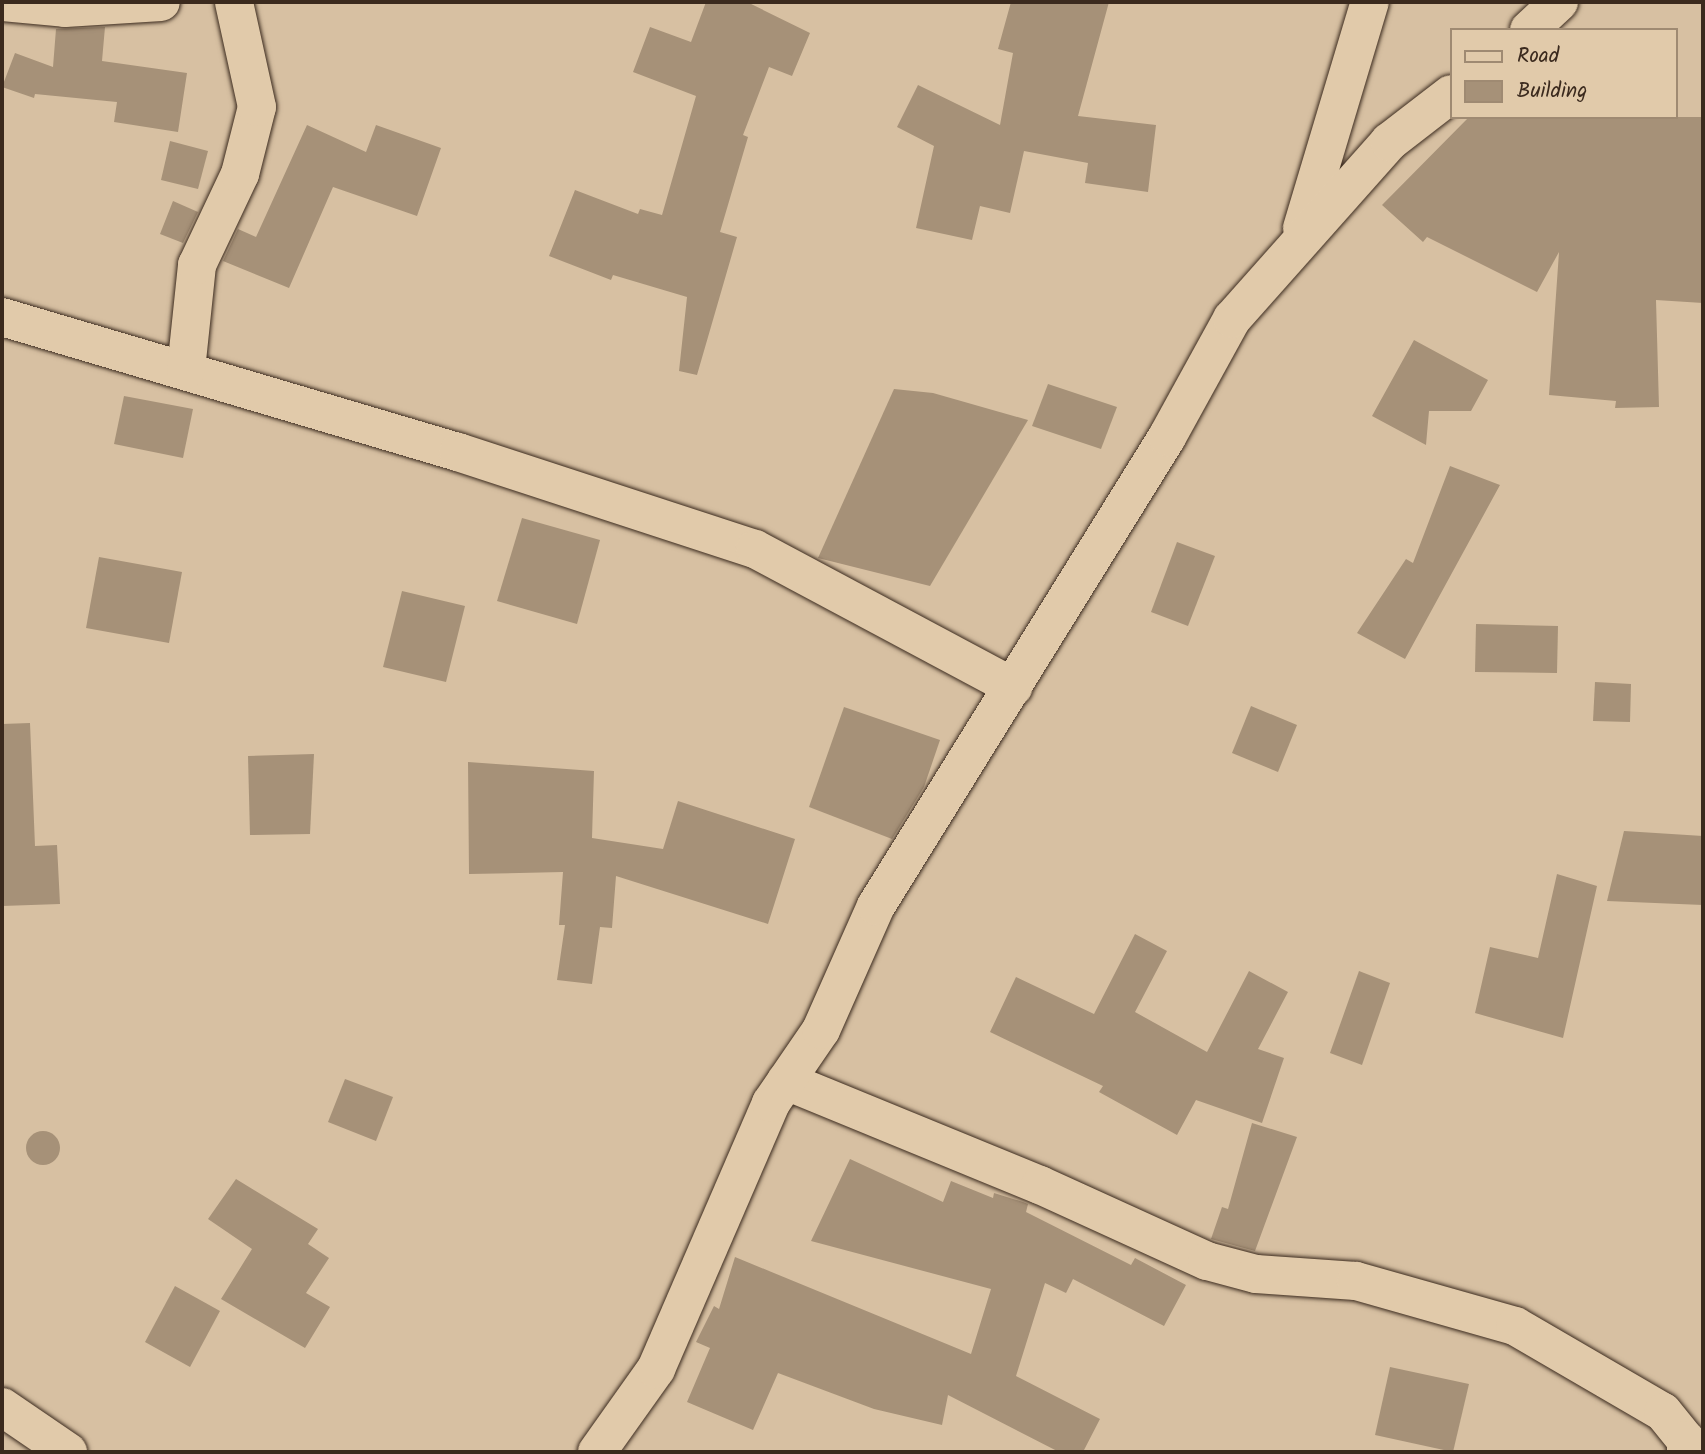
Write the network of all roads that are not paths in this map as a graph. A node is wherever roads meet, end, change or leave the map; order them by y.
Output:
1 (3, 2) edge
2 (161, 2) edge
3 (234, 2) edge
4 (1370, 2) edge
5 (1559, 2) edge
6 (1532, 28) edge
7 (1450, 95) edge
8 (1300, 237) junction
9 (2, 317) edge
10 (186, 370) junction
11 (1013, 687) junction
12 (786, 1081) junction
13 (2, 1407) edge
14 (68, 1452) edge
15 (597, 1452) edge
16 (1686, 1452) edge

1 - 2 street
3 - 10 street
4 - 8 street
5 - 6 street
7 - 8 street
8 - 11 street
9 - 10 street
10 - 11 street
11 - 12 street
12 - 15 street
12 - 16 street
13 - 14 street

